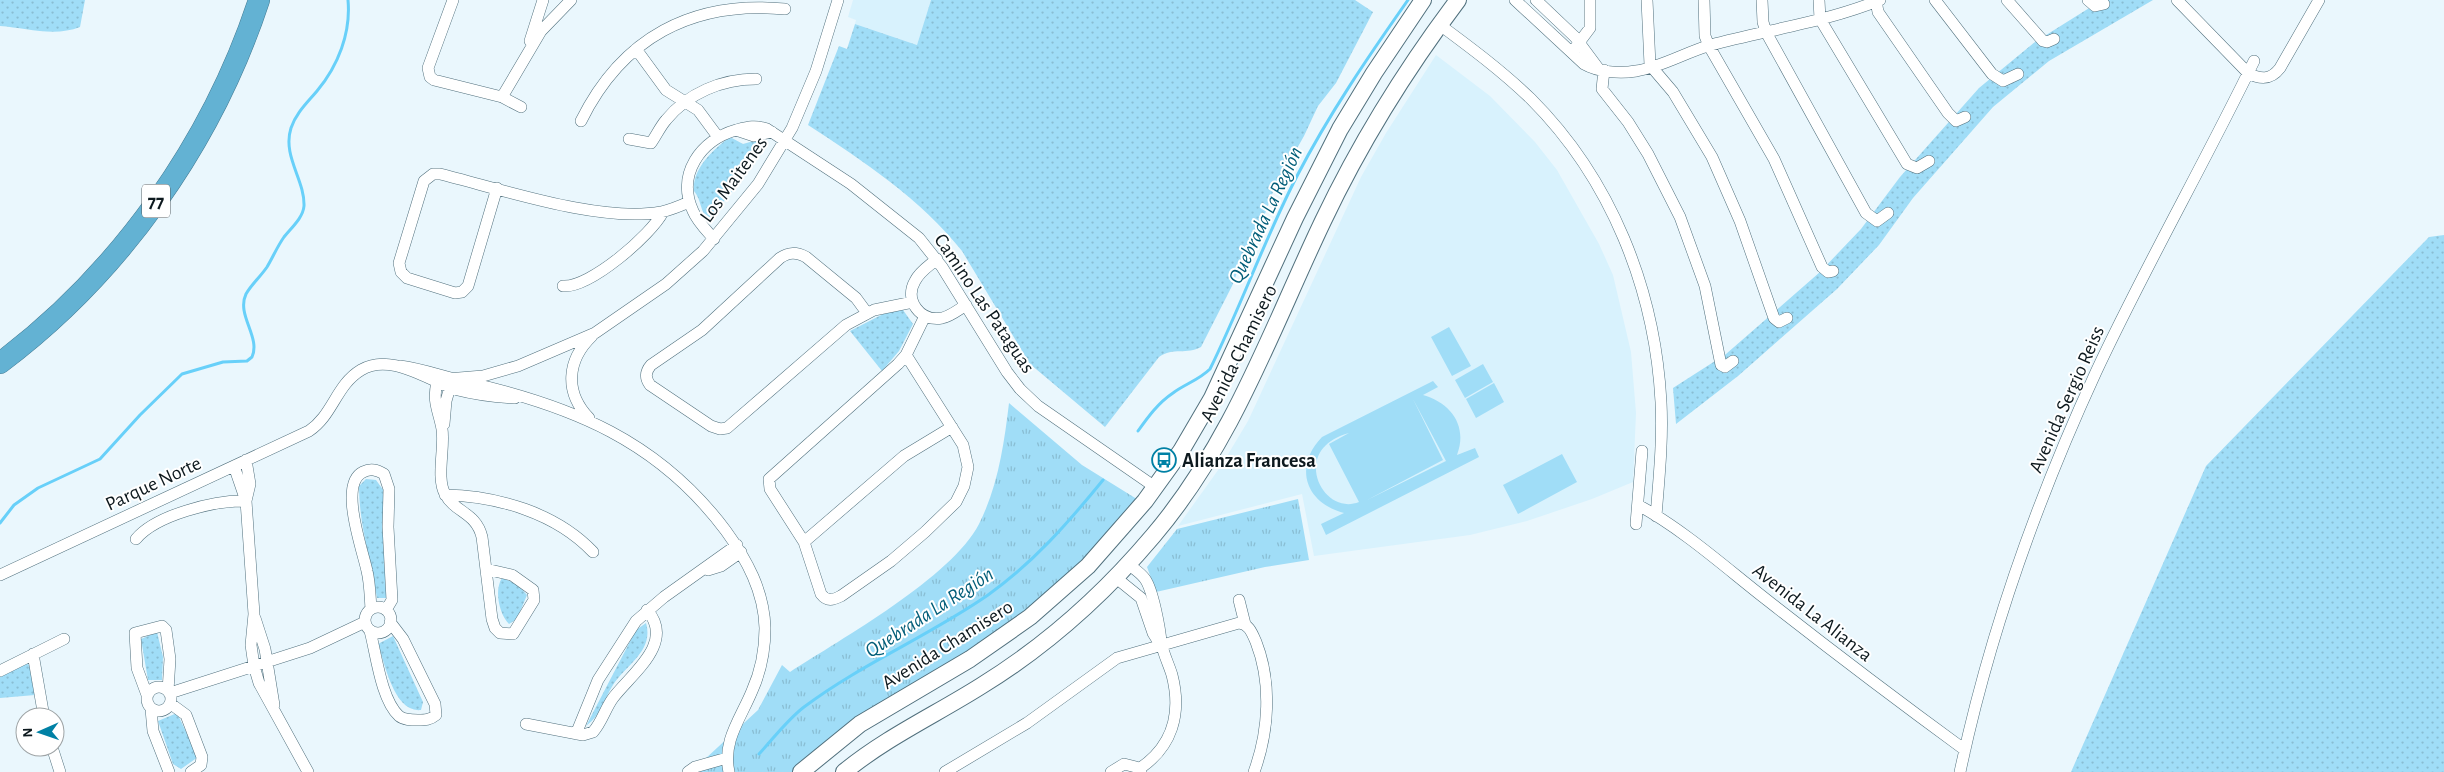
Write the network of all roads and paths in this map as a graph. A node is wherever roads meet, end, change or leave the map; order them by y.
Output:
1 (245, 0) edge
2 (259, 0) edge
3 (453, 0) edge
4 (543, 0) edge
5 (571, 0) edge
6 (838, 0) edge
7 (1422, 0) edge
8 (1458, 0) edge
9 (1515, 0) edge
10 (1536, 0) edge
11 (1590, 0) edge
12 (1647, 0) edge
13 (1704, 0) edge
14 (1762, 0) edge
15 (1819, 0) edge
16 (1935, 0) edge
17 (2007, 0) edge
18 (2088, 0) edge
19 (2177, 0) edge
20 (2319, 0) edge
21 (1877, 1) edge
22 (2104, 4) dead end
23 (785, 9) dead end
24 (539, 14) junction
25 (1820, 19) junction
26 (548, 24) junction
27 (1440, 25) junction
28 (1766, 32) junction
29 (2054, 39) dead end
30 (1579, 44) junction
31 (1709, 46) junction
32 (636, 49) junction
33 (1571, 53) junction
34 (524, 57) junction
35 (2254, 61) dead end
36 (1652, 67) junction
37 (1601, 69) junction
38 (2248, 73) junction
39 (2018, 74) dead end
40 (756, 79) dead end
41 (502, 97) junction
42 (685, 102) junction
43 (521, 107) dead end
44 (1965, 117) dead end
45 (581, 121) dead end
46 (718, 137) junction
47 (629, 139) dead end
48 (785, 140) junction
49 (1929, 161) dead end
50 (497, 188) junction
51 (689, 202) junction
52 (662, 212) junction
53 (1888, 214) dead end
54 (714, 239) junction
55 (937, 259) junction
56 (1833, 271) dead end
57 (563, 286) dead end
58 (913, 302) junction
59 (966, 305) junction
60 (867, 313) junction
61 (925, 316) junction
62 (1787, 318) dead end
63 (595, 333) junction
64 (0, 346) edge
65 (906, 355) junction
66 (1732, 361) dead end
67 (0, 363) edge
68 (400, 366) junction
69 (437, 383) junction
70 (451, 383) junction
71 (590, 420) junction
72 (952, 427) junction
73 (442, 431) junction
74 (1642, 451) dead end
75 (246, 460) junction
76 (234, 466) junction
77 (1155, 488) junction
78 (445, 495) junction
79 (480, 498) junction
80 (246, 500) junction
81 (1638, 506) junction
82 (1656, 516) junction
83 (472, 517) junction
84 (1636, 524) dead end
85 (1117, 535) junction
86 (136, 539) dead end
87 (804, 542) junction
88 (739, 549) junction
89 (593, 552) dead end
90 (1132, 559) junction
91 (486, 569) junction
92 (0, 575) edge
93 (1115, 577) junction
94 (1239, 600) dead end
95 (370, 609) junction
96 (386, 610) junction
97 (647, 610) junction
98 (254, 614) junction
99 (390, 622) junction
100 (1245, 624) junction
101 (368, 626) junction
102 (64, 639) dead end
103 (1162, 644) junction
104 (33, 654) junction
105 (268, 662) junction
106 (254, 666) junction
107 (0, 671) edge
108 (147, 695) junction
109 (169, 696) junction
110 (42, 707) edge
111 (151, 709) junction
112 (275, 709) junction
113 (526, 724) dead end
114 (576, 734) junction
115 (1965, 750) junction
116 (55, 757) edge
117 (727, 758) junction
118 (59, 769) edge
119 (1140, 771) edge
120 (47, 772) edge
121 (169, 772) edge
122 (191, 772) edge
123 (308, 772) edge
124 (688, 772) edge
125 (730, 772) edge
126 (801, 772) edge
127 (844, 772) edge
128 (945, 772) edge
129 (1111, 772) edge
130 (1254, 772) edge
131 (1960, 772) edge

1 - 64 highway, 77
2 - 67 highway, 77
3 - 41 street
4 - 24 street
5 - 26 street
6 - 48 street, Los Maitenes
7 - 77 street, Avenida Chamisero
8 - 27 street, Avenida Chamisero
9 - 33 street
10 - 30 street
11 - 30 street
12 - 36 street
13 - 31 street
14 - 28 street
15 - 25 street
16 - 39 street
17 - 29 street
18 - 22 street
19 - 38 street
20 - 38 street
21 - 25 street
21 - 44 street
23 - 32 street
24 - 26 street
24 - 34 street
25 - 28 street
25 - 49 street
26 - 34 street
27 - 82 street
27 - 90 street, Avenida Chamisero
28 - 31 street
28 - 53 street
30 - 33 street
30 - 37 street
31 - 36 street
31 - 56 street
32 - 42 street
32 - 45 street
33 - 37 street
34 - 41 street
35 - 38 street, Avenida Sergio Reiss
36 - 37 street
36 - 62 street
37 - 66 street
38 - 115 street, Avenida Sergio Reiss
40 - 42 street
41 - 43 street
42 - 46 street
42 - 47 street
46 - 48 street, Camino Las Pataguas
46 - 51 street
48 - 54 street, Los Maitenes
48 - 55 street, Camino Las Pataguas
50 - 50 street
50 - 52 street
51 - 52 street
51 - 54 street
52 - 57 street
54 - 63 street, Los Maitenes
55 - 58 street
55 - 59 street, Camino Las Pataguas
58 - 60 street
58 - 61 street
59 - 61 street
59 - 77 street, Camino Las Pataguas
60 - 60 street
61 - 65 street
63 - 70 street, Los Maitenes
63 - 71 street, Los Maitenes
65 - 72 street
65 - 87 street
68 - 69 street
68 - 70 street
68 - 75 street, Parque Norte
69 - 70 street
69 - 73 street
70 - 71 street
70 - 73 street
71 - 88 street
72 - 87 street
72 - 87 street
73 - 78 street
74 - 81 street
75 - 76 street, Parque Norte
75 - 80 street
76 - 80 street
76 - 92 street, Parque Norte
77 - 85 street, Avenida Chamisero
78 - 79 street
78 - 83 street
79 - 83 street
79 - 89 street
80 - 86 street
80 - 98 street
81 - 82 street, Avenida La Alianza
81 - 84 street
82 - 115 street, Avenida La Alianza
83 - 91 street
85 - 90 street
85 - 126 street, Avenida Chamisero
88 - 97 street
88 - 117 street
90 - 93 street, Avenida Chamisero
90 - 103 street
91 - 91 street
93 - 103 street
93 - 127 street, Avenida Chamisero
94 - 100 street
95 - 96 street
95 - 96 street
95 - 101 street
96 - 99 street
97 - 114 street
97 - 114 street
98 - 105 street
98 - 106 street
99 - 101 street
99 - 101 street
100 - 103 street
100 - 130 street
101 - 105 street
102 - 104 street
103 - 119 street
103 - 128 street
104 - 107 street
104 - 110 street
105 - 106 street
105 - 112 street
106 - 109 street
106 - 112 street
108 - 109 street
108 - 109 street
108 - 111 street
109 - 111 street
109 - 122 street
111 - 121 street
112 - 123 street
113 - 114 street
115 - 131 street, Avenida Sergio Reiss
116 - 118 street
117 - 124 street
117 - 125 street
118 - 120 street
119 - 129 street

